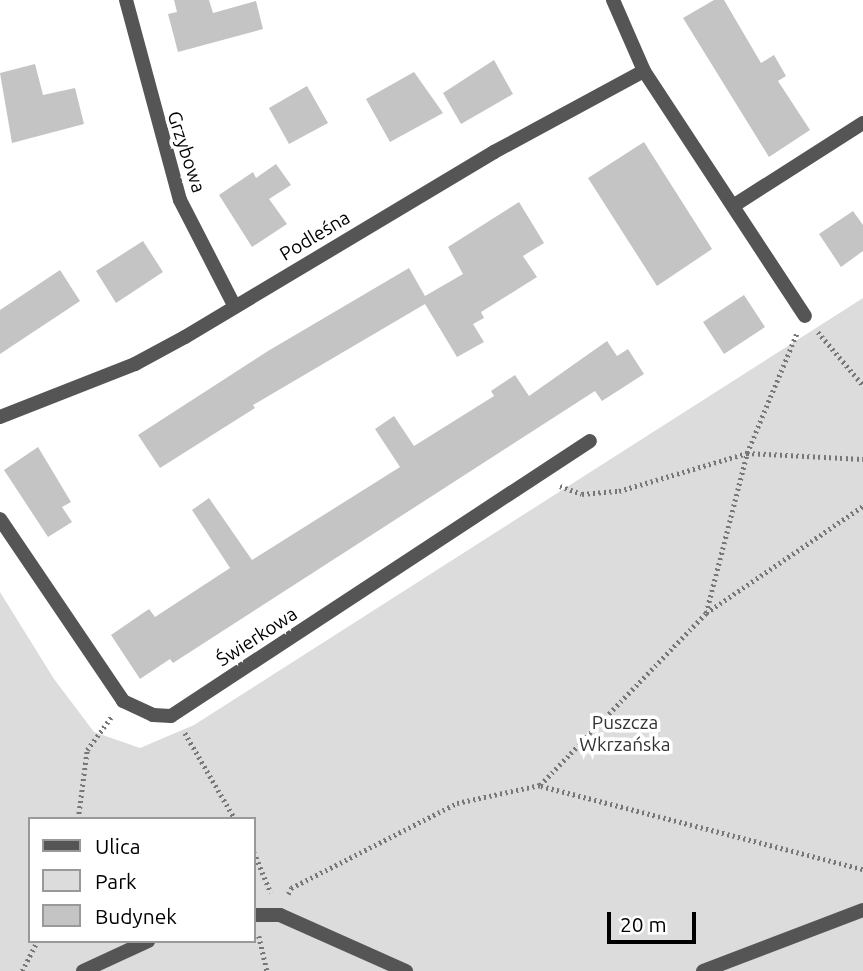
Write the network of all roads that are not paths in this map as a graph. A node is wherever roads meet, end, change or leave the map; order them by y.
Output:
1 (126, 0) edge
2 (613, 0) edge
3 (644, 71) junction
4 (863, 123) edge
5 (733, 206) junction
6 (235, 307) junction
7 (805, 316) road end
8 (0, 417) edge
9 (590, 441) dead end
10 (0, 519) edge
11 (863, 910) edge
12 (256, 915) edge
13 (144, 943) edge
14 (83, 971) edge
15 (406, 971) edge
16 (703, 971) edge

1 - 6 street, Grzybowa
2 - 3 street
3 - 5 street
3 - 6 street, Podleśna
4 - 5 street
5 - 7 street
6 - 8 street, Podleśna
9 - 10 street, Świerkowa
11 - 16 street
12 - 15 street
13 - 14 street

